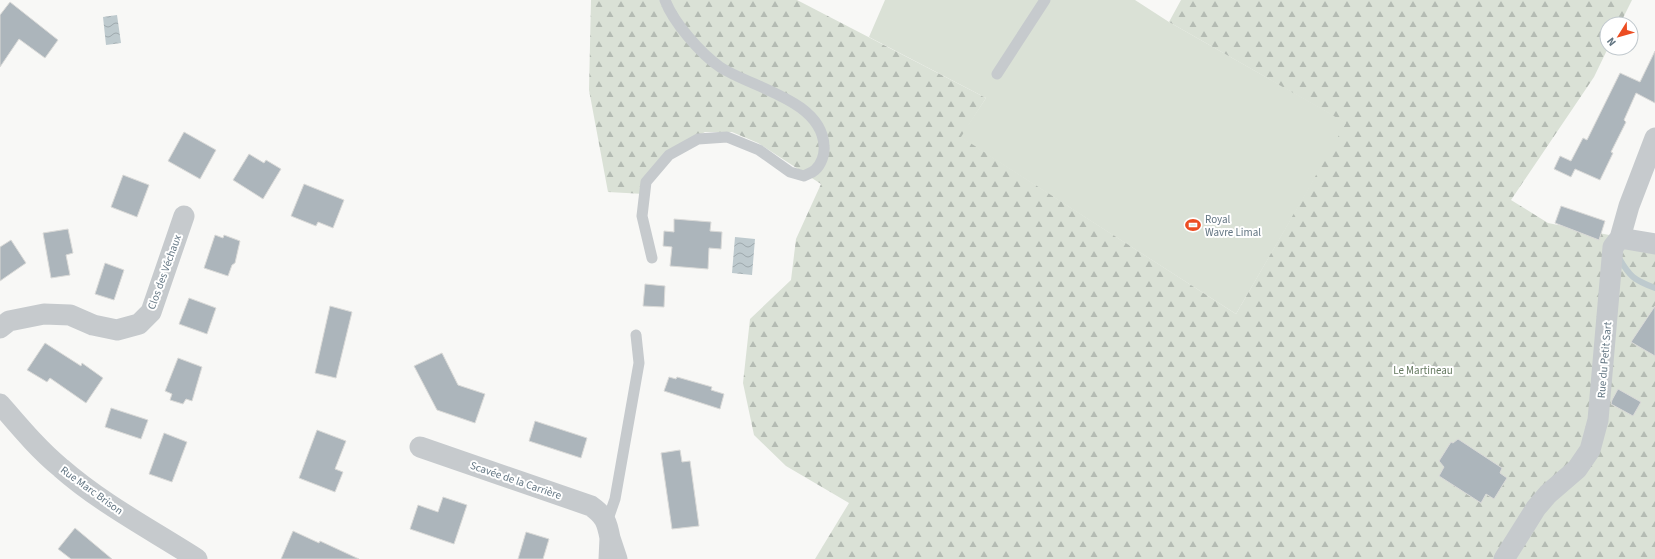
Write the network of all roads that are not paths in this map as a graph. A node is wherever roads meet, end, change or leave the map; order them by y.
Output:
1 (665, 0) edge
2 (1045, 0) edge
3 (997, 74) dead end
4 (1655, 138) edge
5 (184, 216) dead end
6 (1620, 238) junction
7 (1655, 244) edge
8 (652, 258) dead end
9 (0, 328) edge
10 (636, 335) dead end
11 (0, 404) edge
12 (420, 446) dead end
13 (608, 530) junction
14 (197, 559) edge
15 (609, 559) edge
16 (617, 559) edge
17 (1504, 559) edge

1 - 8 lane
2 - 3 lane
4 - 6 street, Rue du Petit Sart
5 - 9 street, Clos des Véchaux
6 - 7 street
6 - 17 street, Rue du Petit Sart
10 - 13 lane
11 - 14 street, Rue Marc Brison
12 - 13 street, Scavée de la Carrière
13 - 15 street
13 - 16 street, Scavée de la Carrière

